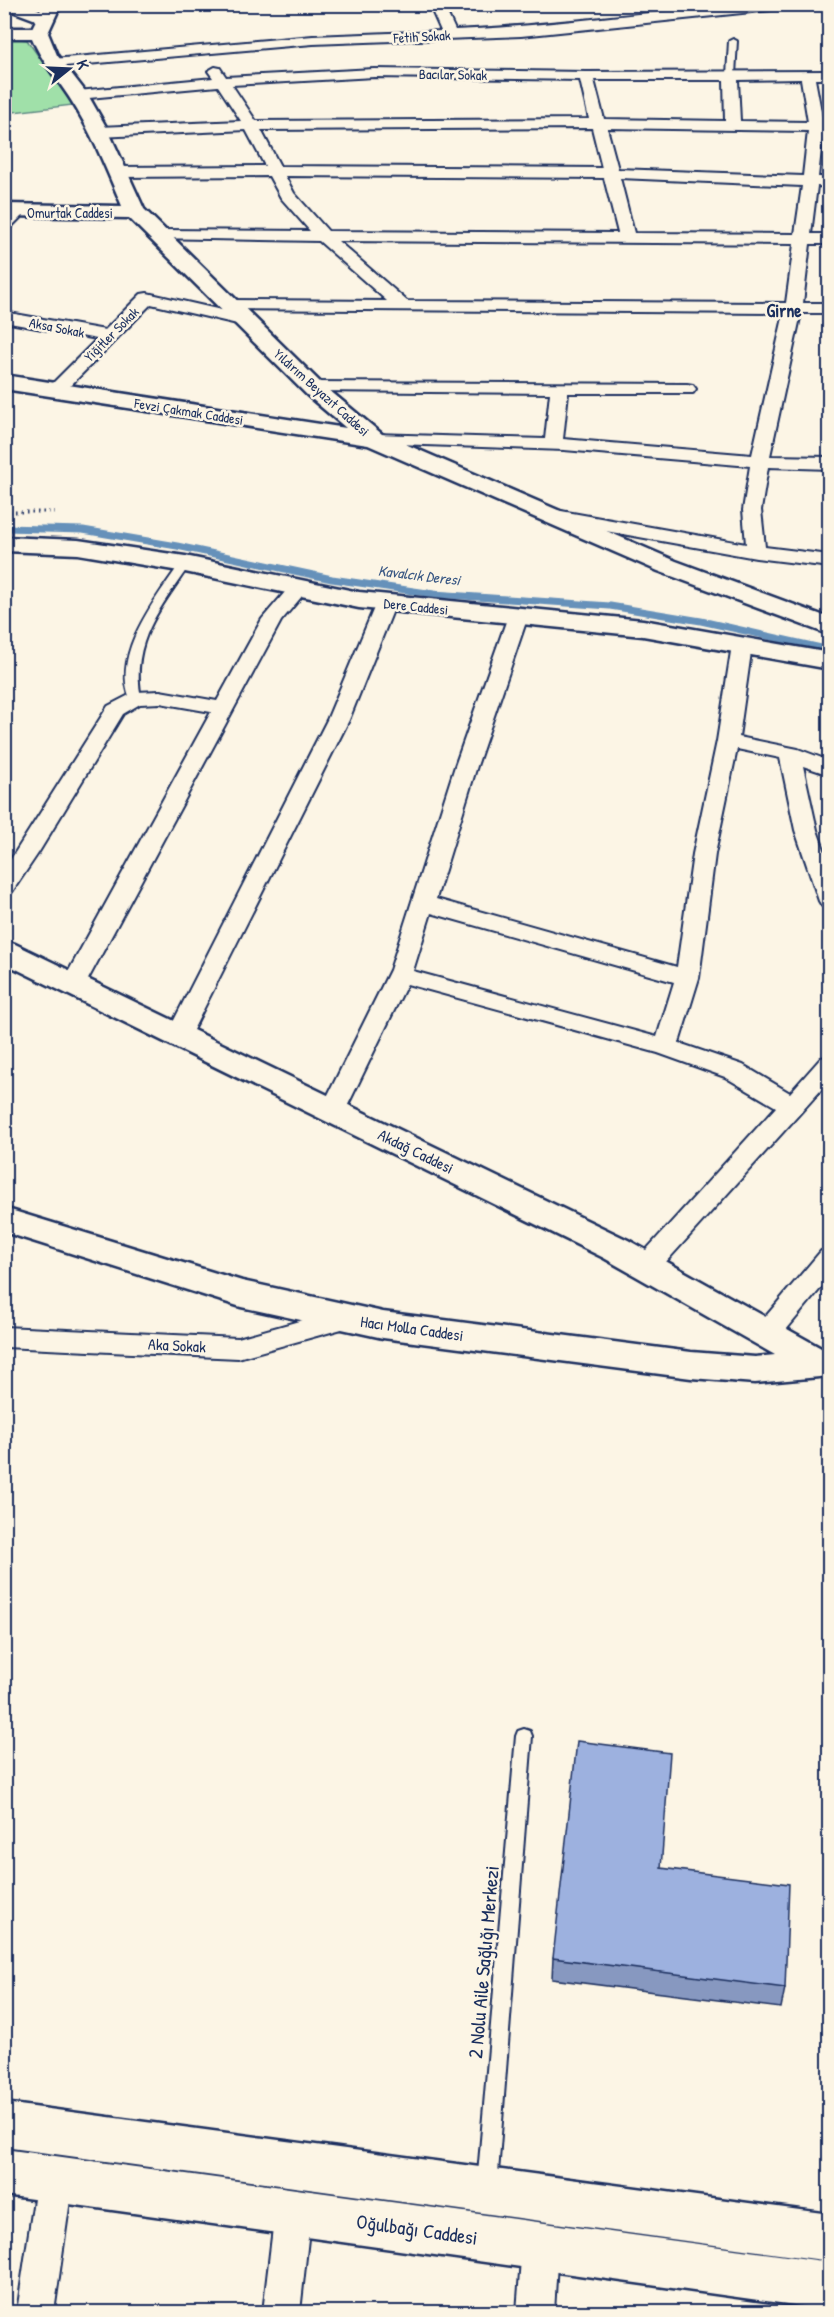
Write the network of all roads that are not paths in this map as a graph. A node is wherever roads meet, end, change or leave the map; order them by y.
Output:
1 (9, 4) edge
2 (436, 4) edge
3 (790, 4) edge
4 (710, 9) edge
5 (47, 18) edge
6 (4, 33) edge
7 (450, 35) junction
8 (733, 41) dead end
9 (198, 49) junction
10 (53, 63) junction
11 (731, 75) junction
12 (807, 75) junction
13 (830, 75) edge
14 (586, 76) junction
15 (224, 82) junction
16 (78, 95) junction
17 (596, 123) junction
18 (251, 125) junction
19 (733, 125) junction
20 (823, 127) edge
21 (99, 132) junction
22 (274, 171) junction
23 (117, 172) junction
24 (610, 173) junction
25 (810, 181) junction
26 (830, 182) edge
27 (135, 212) junction
28 (9, 216) edge
29 (159, 235) junction
30 (324, 237) junction
31 (628, 238) junction
32 (802, 239) junction
33 (830, 239) edge
34 (402, 305) junction
35 (230, 306) junction
36 (794, 307) junction
37 (830, 308) edge
38 (4, 317) edge
39 (246, 321) junction
40 (109, 336) junction
41 (4, 382) edge
42 (312, 387) junction
43 (560, 387) junction
44 (687, 389) dead end
45 (55, 391) junction
46 (374, 439) junction
47 (553, 445) junction
48 (760, 461) junction
49 (830, 463) edge
50 (550, 515) junction
51 (4, 544) edge
52 (756, 552) junction
53 (830, 561) edge
54 (185, 564) junction
55 (298, 589) junction
56 (386, 603) junction
57 (518, 616) junction
58 (827, 629) edge
59 (741, 645) junction
60 (830, 661) edge
61 (135, 698) junction
62 (224, 708) junction
63 (728, 741) junction
64 (790, 754) junction
65 (830, 769) edge
66 (4, 886) edge
67 (830, 901) edge
68 (423, 903) junction
69 (4, 951) edge
70 (400, 975) junction
71 (687, 978) junction
72 (73, 985) junction
73 (178, 1036) junction
74 (666, 1047) junction
75 (830, 1064) edge
76 (791, 1105) junction
77 (333, 1111) junction
78 (4, 1220) edge
79 (830, 1258) edge
80 (646, 1267) junction
81 (346, 1318) junction
82 (766, 1335) junction
83 (4, 1337) edge
84 (825, 1366) edge
85 (524, 1736) dead end
86 (4, 2125) edge
87 (4, 2172) edge
88 (55, 2179) junction
89 (486, 2191) junction
90 (293, 2211) junction
91 (830, 2238) edge
92 (540, 2246) junction
93 (830, 2286) edge
94 (35, 2313) edge
95 (281, 2313) edge
96 (535, 2313) edge

1 - 5 street
2 - 7 street
3 - 4 street, Fetih Sokak
4 - 7 street, Fetih Sokak
5 - 6 street
5 - 10 street, Yıldırım Beyazıt Caddesi
7 - 9 street, Fetih Sokak
8 - 11 lane
9 - 10 street, Fetih Sokak
9 - 15 street
10 - 16 street, Yıldırım Beyazıt Caddesi
11 - 12 street, Bacılar Sokak
11 - 14 street, Bacılar Sokak
11 - 19 street
12 - 13 street, Bacılar Sokak
12 - 20 street
14 - 15 street, Bacılar Sokak
14 - 17 street
15 - 16 street, Bacılar Sokak
15 - 18 street
16 - 21 street, Yıldırım Beyazıt Caddesi
17 - 18 street
17 - 19 street
17 - 24 street
18 - 21 street
18 - 22 street
19 - 20 street
20 - 25 street
21 - 23 street, Yıldırım Beyazıt Caddesi
22 - 23 street
22 - 24 street
22 - 30 street
23 - 27 street, Yıldırım Beyazıt Caddesi
24 - 25 street
24 - 31 street
25 - 26 street
25 - 32 street
27 - 28 street, Omurtak Caddesi
27 - 29 street, Yıldırım Beyazıt Caddesi
29 - 30 street
29 - 35 street, Yıldırım Beyazıt Caddesi
30 - 31 street
30 - 34 street
31 - 32 street
32 - 33 street
32 - 36 street
34 - 35 street
34 - 36 street
35 - 39 street, Yıldırım Beyazıt Caddesi
36 - 37 street
36 - 48 street
38 - 40 street, Aksa Sokak
39 - 40 street, Yiğitler Sokak
39 - 42 street, Yıldırım Beyazıt Caddesi
40 - 45 street, Yiğitler Sokak
41 - 45 street, Fevzi Çakmak Caddesi
42 - 43 street
42 - 46 street, Yıldırım Beyazıt Caddesi
43 - 44 street
43 - 47 street
45 - 46 street, Fevzi Çakmak Caddesi
46 - 47 street
46 - 50 street, Yıldırım Beyazıt Caddesi
47 - 48 street
48 - 49 street
48 - 52 street
50 - 52 street
50 - 58 street, Yıldırım Beyazıt Caddesi
51 - 54 street, Dere Caddesi
52 - 53 street
54 - 55 street, Dere Caddesi
54 - 61 lane
55 - 56 street, Dere Caddesi
55 - 62 street
56 - 57 street, Dere Caddesi
56 - 73 street
57 - 59 street, Dere Caddesi
57 - 68 street
59 - 60 street, Dere Caddesi
59 - 63 street
61 - 62 street
61 - 66 street
62 - 72 street
63 - 64 street
63 - 71 street
64 - 65 street
64 - 67 street
68 - 70 street
68 - 71 street
69 - 72 street, Akdağ Caddesi
70 - 74 street
70 - 77 street
71 - 74 street
72 - 73 street, Akdağ Caddesi
73 - 77 street, Akdağ Caddesi
74 - 76 street
75 - 76 street
76 - 80 street
77 - 80 street, Akdağ Caddesi
78 - 81 street, Hacı Molla Caddesi
79 - 82 street
80 - 82 street, Akdağ Caddesi
81 - 83 street, Aka Sokak
81 - 84 street, Hacı Molla Caddesi
82 - 84 street, Akdağ Caddesi
85 - 89 lane, 2 Nolu Aile Sağlığı Merkezi
86 - 89 street
87 - 88 street, Oğulbağı Caddesi
88 - 90 street, Oğulbağı Caddesi
88 - 94 street
89 - 91 street
90 - 92 street, Oğulbağı Caddesi
90 - 95 street
92 - 93 street, Oğulbağı Caddesi
92 - 96 street

